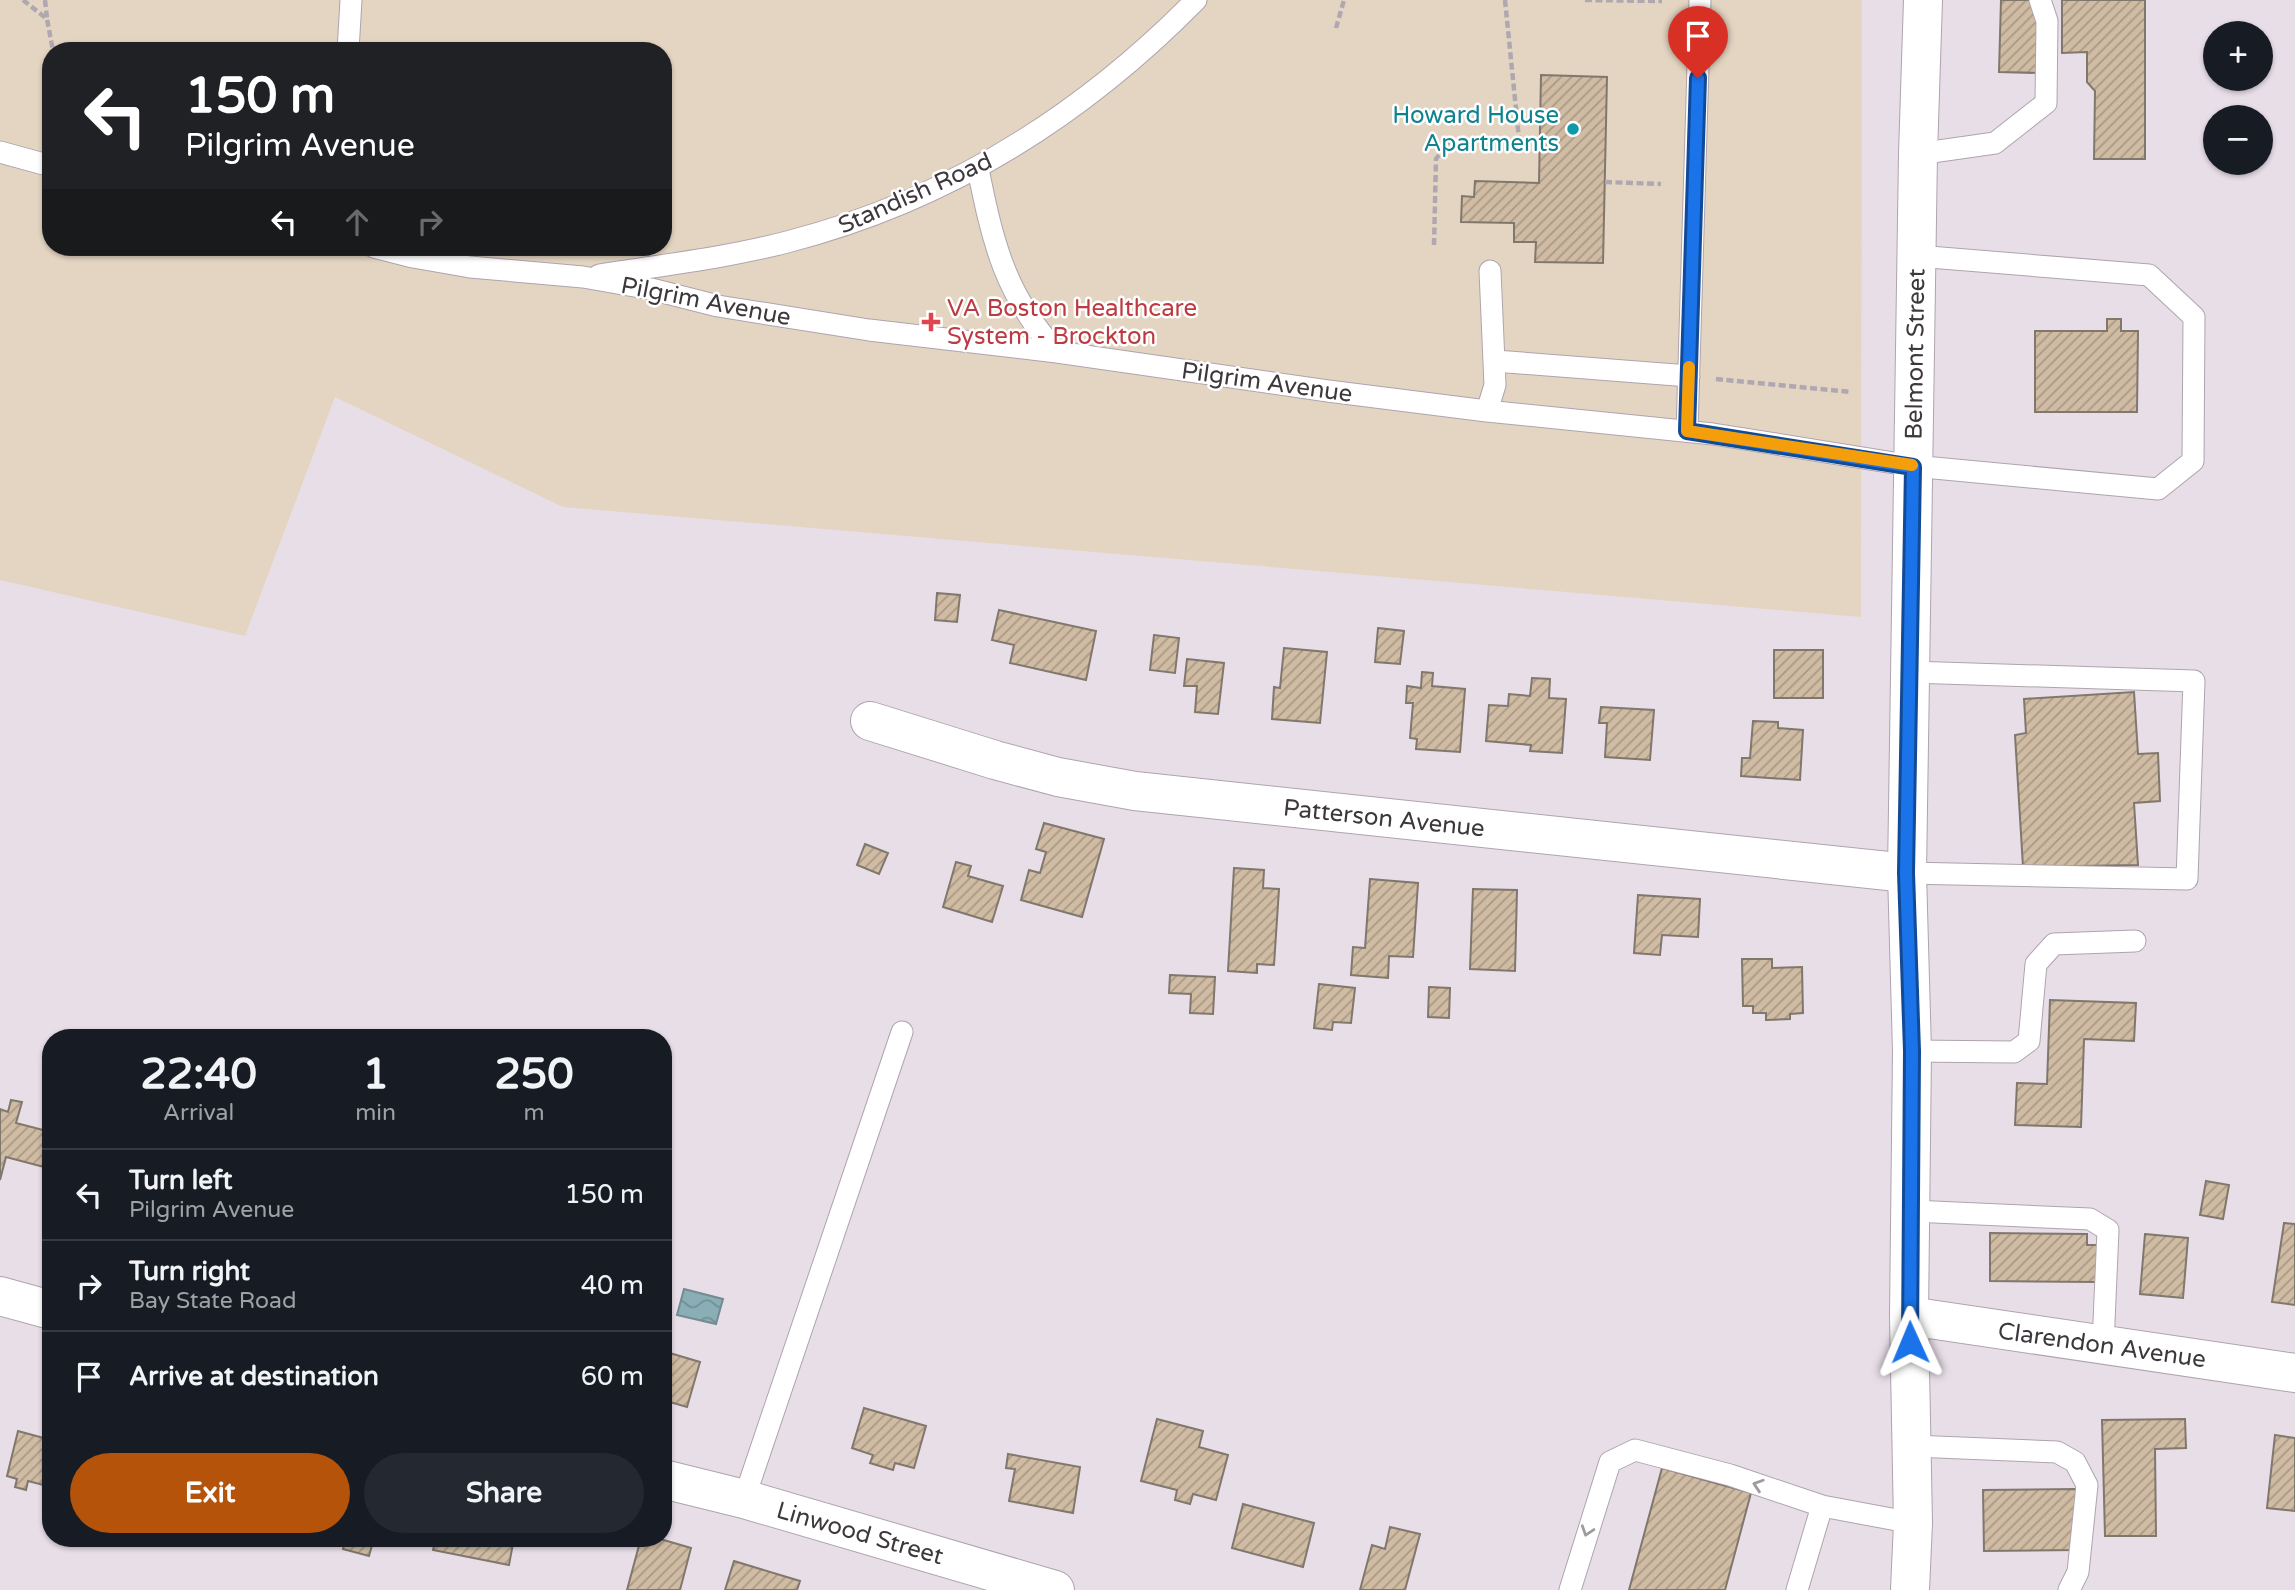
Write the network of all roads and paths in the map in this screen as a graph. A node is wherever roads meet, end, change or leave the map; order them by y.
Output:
1 (23, 0) edge
2 (45, 0) edge
3 (351, 0) edge
4 (1196, 0) edge
5 (1344, 0) edge
6 (1504, 0) edge
7 (1585, 0) edge
8 (1700, 0) edge
9 (1923, 0) edge
10 (2040, 0) edge
11 (1662, 1) edge
12 (47, 19) junction
13 (1336, 28) dead end
14 (51, 42) edge
15 (349, 42) edge
16 (1451, 139) dead end
17 (1520, 149) dead end
18 (0, 152) edge
19 (1918, 154) junction
20 (42, 164) edge
21 (978, 169) junction
22 (1605, 182) dead end
23 (1661, 184) dead end
24 (1434, 245) dead end
25 (410, 256) edge
26 (1917, 256) junction
27 (1490, 271) dead end
28 (583, 277) junction
29 (1057, 352) junction
30 (1495, 361) junction
31 (1689, 376) junction
32 (1851, 392) dead end
33 (1487, 411) junction
34 (1687, 431) junction
35 (1913, 466) junction
36 (1910, 672) junction
37 (870, 721) dead end
38 (1906, 873) junction
39 (2135, 941) dead end
40 (902, 1032) dead end
41 (1912, 1051) junction
42 (1912, 1211) junction
43 (0, 1296) edge
44 (42, 1308) edge
45 (1909, 1316) junction
46 (2103, 1345) junction
47 (2295, 1373) edge
48 (1913, 1447) junction
49 (672, 1481) edge
50 (744, 1499) junction
51 (1822, 1506) junction
52 (1913, 1523) junction
53 (1055, 1590) edge
54 (1570, 1590) edge
55 (1797, 1590) edge
56 (1910, 1590) edge
57 (2069, 1590) edge

1 - 12 path
2 - 12 path
3 - 15 lane
4 - 21 lane, Standish Road
5 - 13 path
6 - 17 path
7 - 11 path
8 - 31 lane
9 - 19 street, Belmont Street
10 - 19 lane
12 - 14 path
16 - 24 path
18 - 20 lane
19 - 26 street, Belmont Street
21 - 28 lane, Standish Road
21 - 29 lane
22 - 23 path
25 - 28 lane, Pilgrim Avenue
26 - 35 street, Belmont Street
26 - 35 lane, Pilgrim Avenue
27 - 30 lane
28 - 29 lane, Pilgrim Avenue
29 - 33 lane, Pilgrim Avenue
30 - 31 lane
30 - 33 lane
31 - 32 path
31 - 34 lane
33 - 34 lane, Pilgrim Avenue
34 - 35 lane, Pilgrim Avenue
35 - 36 street, Belmont Street
36 - 38 street, Belmont Street
36 - 38 lane
37 - 38 street, Patterson Avenue
38 - 41 street, Belmont Street
39 - 41 lane
40 - 50 lane
41 - 42 street, Belmont Street
42 - 45 street, Belmont Street
42 - 46 lane
43 - 44 street
45 - 46 street, Clarendon Avenue
45 - 48 street, Belmont Street
46 - 47 street, Clarendon Avenue
48 - 52 street, Belmont Street
48 - 57 lane
49 - 50 street, Linwood Street
50 - 53 street, Linwood Street
51 - 52 lane
51 -> 54 lane
51 - 55 lane
52 - 56 street, Belmont Street

